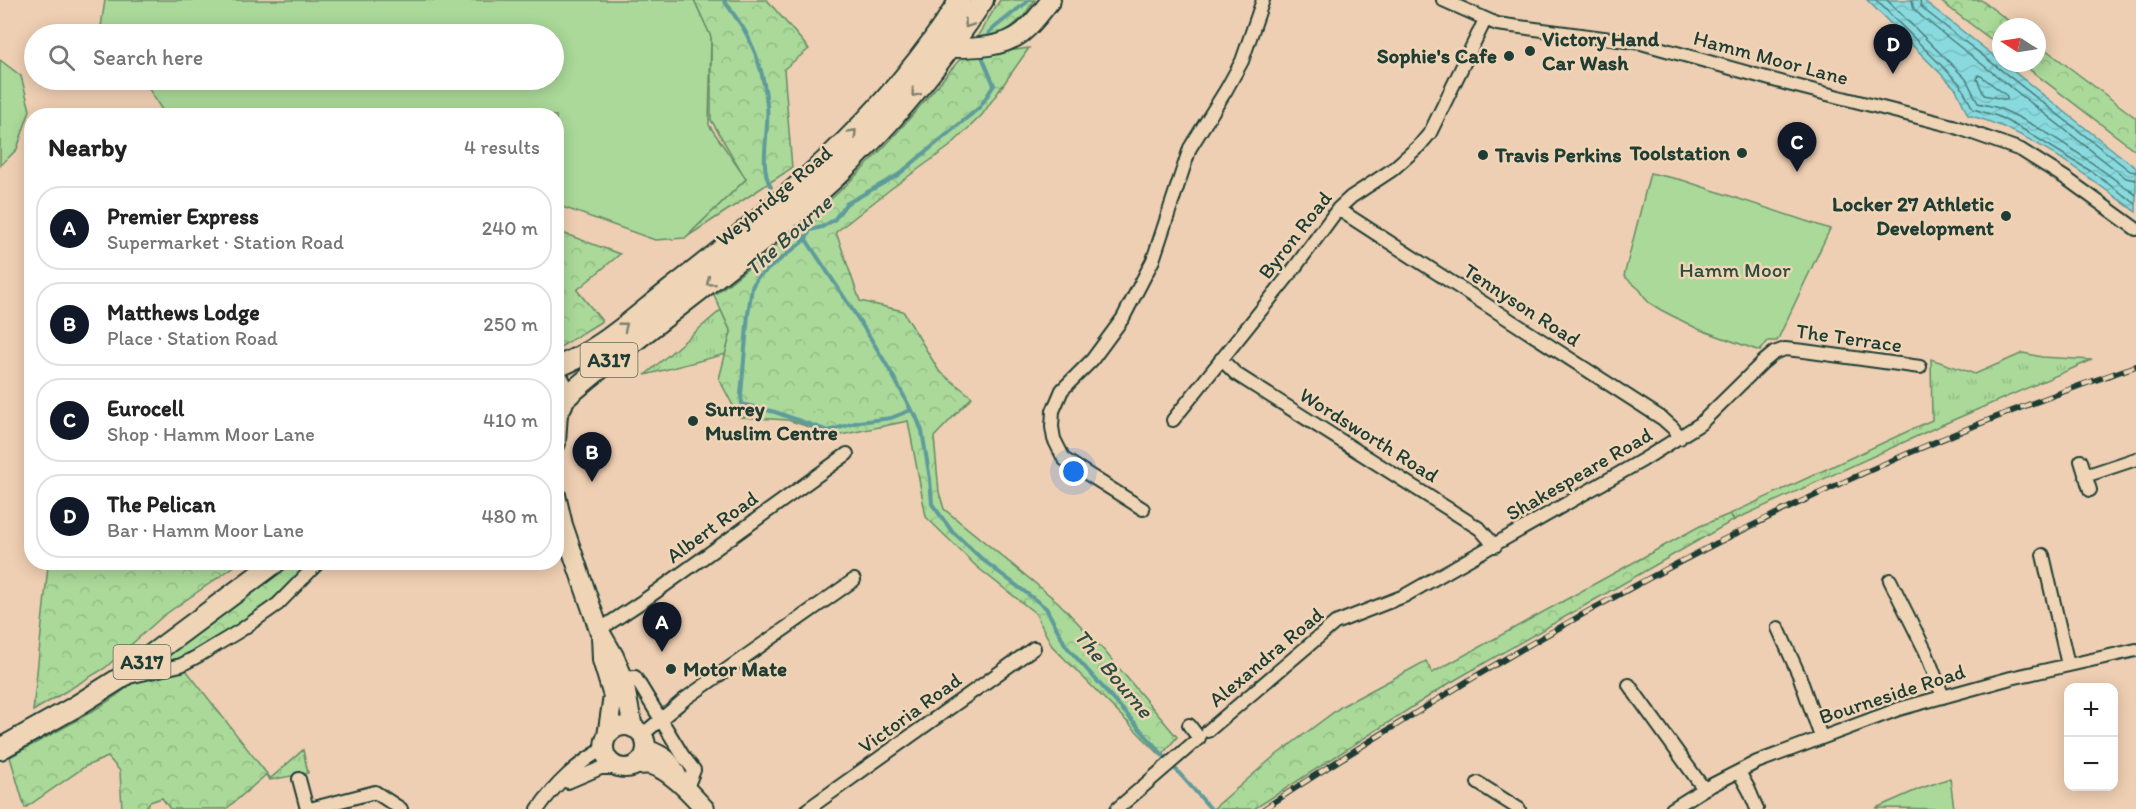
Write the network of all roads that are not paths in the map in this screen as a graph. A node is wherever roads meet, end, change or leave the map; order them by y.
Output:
1 (960, 0) edge
2 (983, 0) edge
3 (1051, 0) edge
4 (1263, 0) edge
5 (1443, 0) edge
6 (1485, 20) junction
7 (951, 48) junction
8 (1338, 209) junction
9 (2136, 229) edge
10 (1774, 353) joint
11 (1221, 358) junction
12 (564, 364) edge
13 (1920, 367) dead end
14 (564, 404) edge
15 (1173, 420) dead end
16 (1680, 438) junction
17 (847, 454) dead end
18 (2136, 459) edge
19 (2081, 461) dead end
20 (2085, 476) junction
21 (2090, 490) dead end
22 (1143, 509) dead end
23 (564, 528) edge
24 (1495, 546) junction
25 (2043, 555) dead end
26 (265, 570) edge
27 (311, 570) edge
28 (854, 580) dead end
29 (1890, 580) dead end
30 (1385, 604) joint
31 (1778, 628) dead end
32 (600, 632) junction
33 (1034, 648) dead end
34 (2136, 650) edge
35 (2068, 665) junction
36 (119, 679) junction
37 (616, 679) junction
38 (1629, 685) dead end
39 (1943, 697) junction
40 (661, 720) junction
41 (1189, 725) dead end
42 (1208, 731) dead end
43 (640, 737) junction
44 (1821, 737) junction
45 (605, 742) junction
46 (0, 749) edge
47 (636, 765) junction
48 (618, 768) junction
49 (1739, 772) junction
50 (299, 779) dead end
51 (1478, 783) dead end
52 (684, 787) junction
53 (555, 788) junction
54 (1704, 789) junction
55 (309, 809) edge
56 (401, 809) edge
57 (538, 809) edge
58 (705, 809) edge
59 (808, 809) edge
60 (1117, 809) edge
61 (1520, 809) edge
62 (1672, 809) edge
63 (1757, 809) edge

12 -> 1 main road, Weybridge Road / A317
2 -> 7 main road, Weybridge Road / A317
3 - 7 main road
4 - 22 street
5 - 6 street, Hamm Moor Lane
6 - 8 street, Byron Road
6 - 9 street, Hamm Moor Lane
7 -> 14 main road, Weybridge Road / A317
8 - 11 street, Byron Road
8 - 16 street, Tennyson Road
10 - 13 street, The Terrace
10 - 16 street, Shakespeare Road
11 - 15 street, Byron Road
11 - 24 street, Wordsworth Road
16 - 24 street, Shakespeare Road
17 - 32 street, Albert Road
18 - 20 street
19 - 20 street
20 - 21 street
23 - 32 main road
24 - 30 street, Shakespeare Road
25 - 35 street
26 - 36 main road, A317
27 - 36 street
28 - 40 street
29 - 39 street
30 - 42 street, Alexandra Road
31 - 44 street
32 - 37 main road
33 - 59 street, Victoria Road
34 - 35 street, Bourneside Road
35 - 39 street, Bourneside Road
36 - 46 main road, A317
37 - 40 street
37 - 43 main road
37 - 45 main road
38 - 54 street
39 - 44 street, Bourneside Road
40 - 43 street
40 - 52 street
41 - 60 street
43 - 45 main road
43 - 47 main road
43 - 52 main road
44 - 49 street, Bourneside Road
45 - 48 main road
45 - 53 street
47 - 48 main road
47 - 52 main road
48 - 53 street
49 - 54 street, Bourneside Road
49 - 63 street
50 - 55 street
51 - 61 street
52 - 58 main road
53 - 57 street
54 - 62 street, Bourneside Road
55 - 56 street

